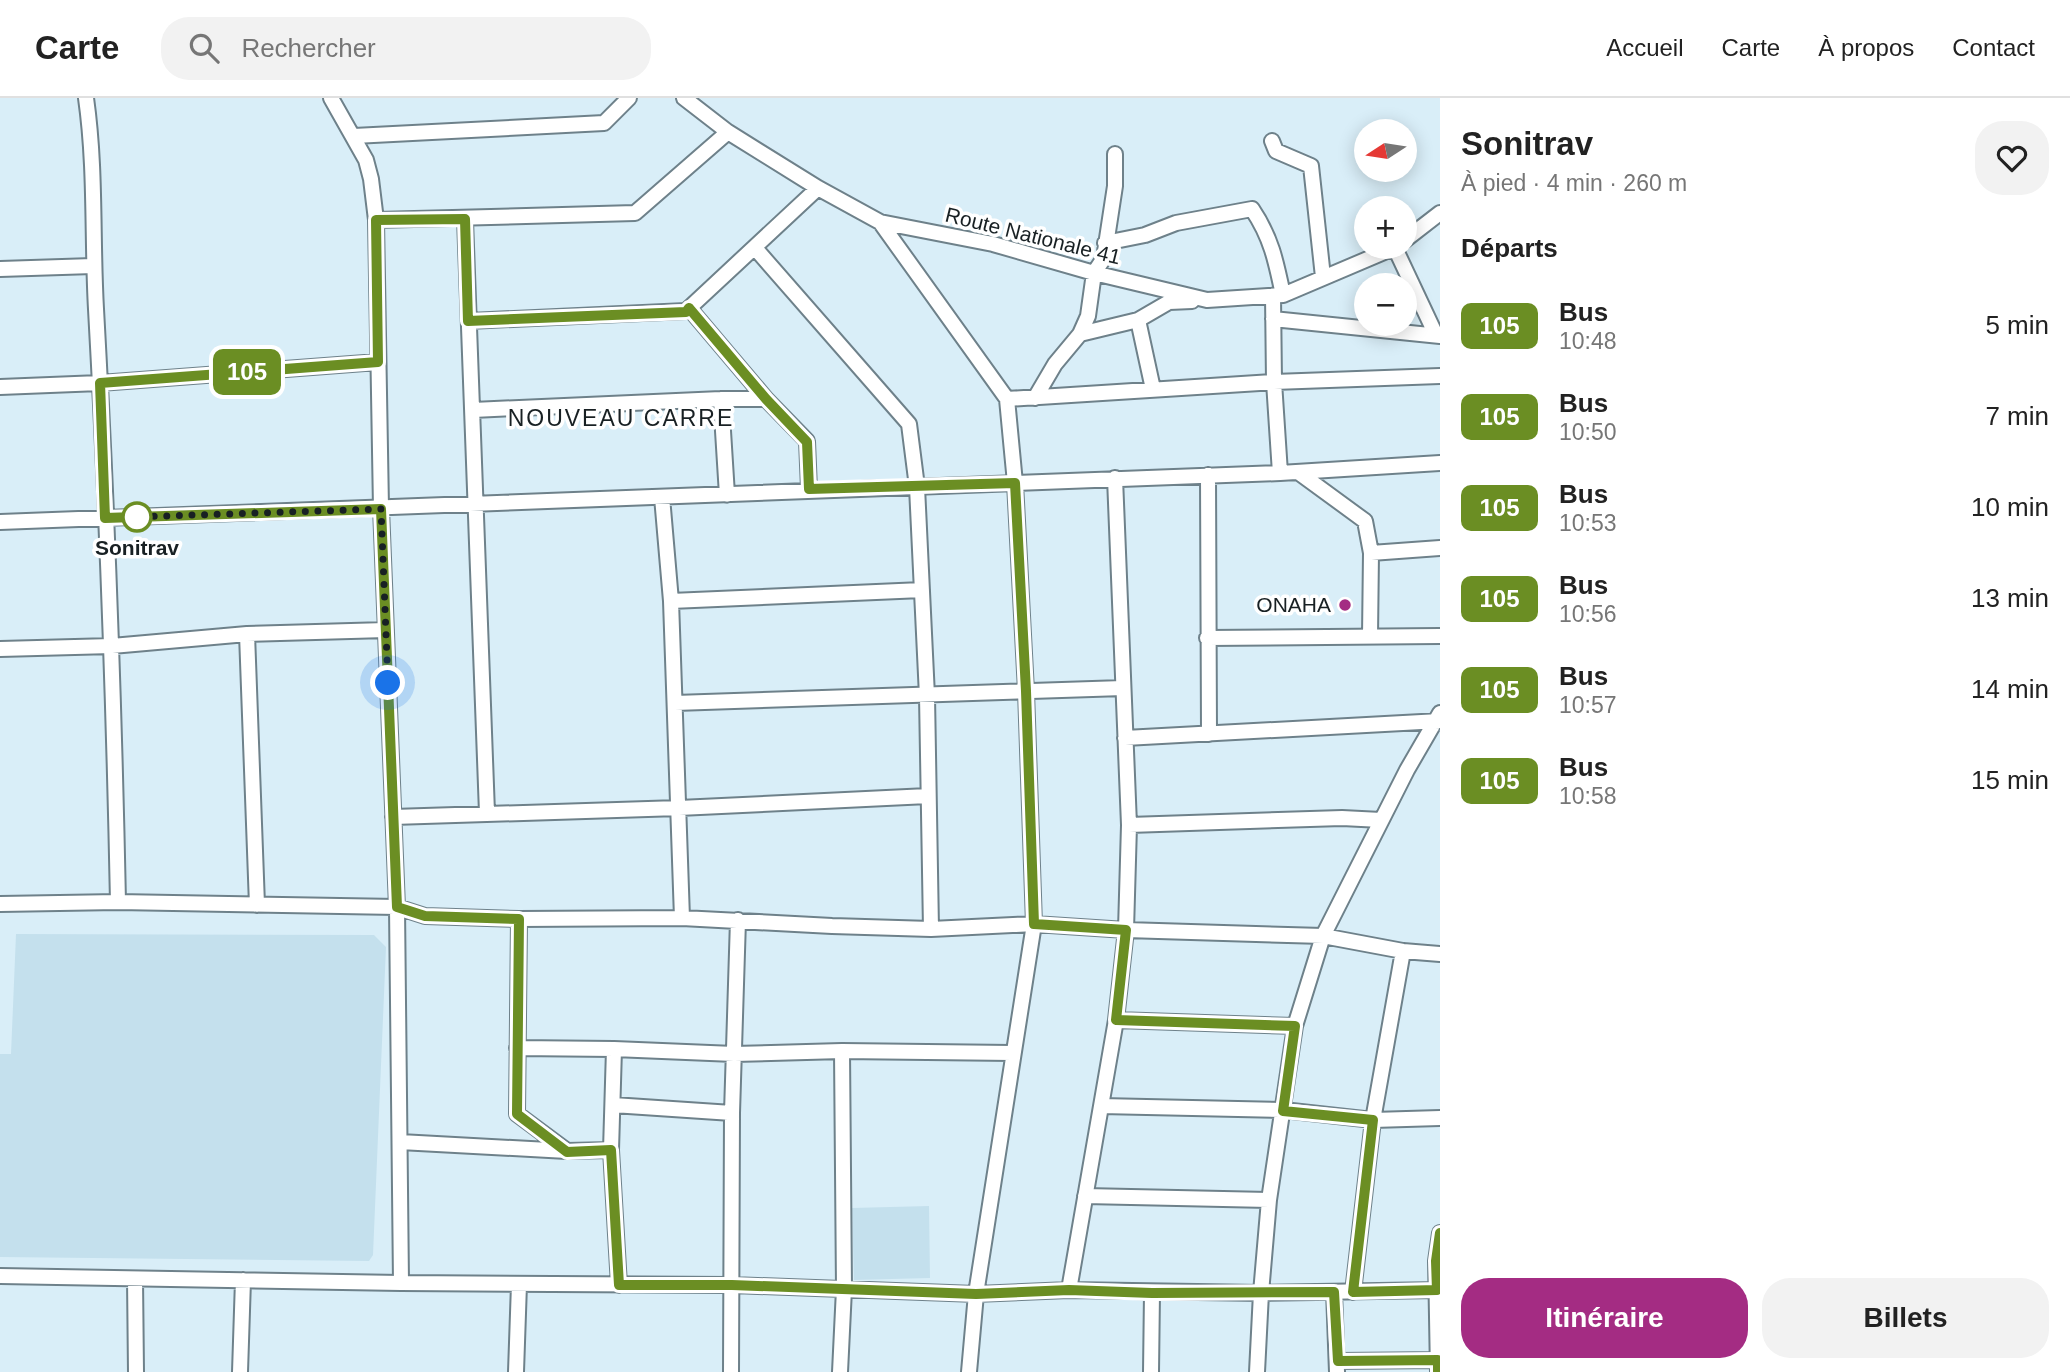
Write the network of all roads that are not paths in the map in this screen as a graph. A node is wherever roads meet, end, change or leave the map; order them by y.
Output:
1 (86, 98) edge
2 (331, 98) edge
3 (629, 98) edge
4 (684, 98) edge
5 (728, 132) junction
6 (354, 136) junction
7 (1272, 141) dead end
8 (1115, 155) dead end
9 (818, 188) junction
10 (1440, 213) edge
11 (465, 219) junction
12 (376, 220) junction
13 (880, 222) junction
14 (1417, 231) edge
15 (1105, 243) junction
16 (755, 248) junction
17 (1367, 259) edge
18 (1402, 259) edge
19 (93, 265) junction
20 (0, 269) edge
21 (1094, 273) junction
22 (1323, 277) junction
23 (1278, 295) junction
24 (1208, 300) junction
25 (689, 308) junction
26 (1273, 319) junction
27 (1138, 320) junction
28 (468, 321) junction
29 (1080, 334) junction
30 (1438, 335) edge
31 (378, 362) junction
32 (1440, 376) edge
33 (1274, 382) junction
34 (100, 383) junction
35 (0, 387) edge
36 (1153, 389) junction
37 (1035, 398) junction
38 (721, 399) junction
39 (766, 399) junction
40 (1007, 399) junction
41 (473, 410) junction
42 (1440, 463) edge
43 (1298, 472) junction
44 (1280, 473) junction
45 (1208, 475) junction
46 (1115, 478) junction
47 (1015, 483) junction
48 (916, 487) junction
49 (809, 489) junction
50 (727, 495) junction
51 (663, 497) junction
52 (476, 504) junction
53 (381, 509) junction
54 (105, 518) junction
55 (0, 522) edge
56 (1440, 548) edge
57 (1371, 553) junction
58 (922, 590) junction
59 (671, 601) junction
60 (386, 630) junction
61 (247, 634) junction
62 (1370, 636) junction
63 (1440, 636) edge
64 (1207, 638) junction
65 (112, 646) junction
66 (0, 649) edge
67 (1123, 688) junction
68 (1026, 691) junction
69 (927, 696) junction
70 (675, 703) junction
71 (1439, 718) edge
72 (1209, 734) junction
73 (1125, 738) junction
74 (928, 796) junction
75 (679, 808) junction
76 (487, 813) junction
77 (393, 817) junction
78 (1381, 820) junction
79 (1129, 824) junction
80 (118, 902) junction
81 (0, 904) edge
82 (257, 905) junction
83 (397, 907) junction
84 (682, 918) junction
85 (519, 919) junction
86 (738, 920) junction
87 (1034, 924) junction
88 (931, 929) junction
89 (1126, 930) junction
90 (1323, 936) junction
91 (1404, 951) junction
92 (1440, 954) edge
93 (1116, 1020) junction
94 (1295, 1026) junction
95 (517, 1048) junction
96 (614, 1049) junction
97 (842, 1051) junction
98 (1012, 1053) junction
99 (734, 1054) junction
100 (613, 1105) junction
101 (1101, 1106) junction
102 (1283, 1111) junction
103 (732, 1113) junction
104 (1440, 1118) edge
105 (1373, 1120) junction
106 (400, 1142) junction
107 (611, 1150) junction
108 (567, 1152) junction
109 (1085, 1196) junction
110 (1269, 1200) junction
111 (1440, 1233) edge
112 (0, 1276) edge
113 (135, 1279) junction
114 (243, 1280) junction
115 (401, 1283) junction
116 (519, 1284) junction
117 (619, 1285) junction
118 (732, 1285) junction
119 (844, 1289) junction
120 (1069, 1290) junction
121 (1439, 1290) edge
122 (1334, 1292) junction
123 (1353, 1292) junction
124 (1152, 1293) junction
125 (1261, 1293) junction
126 (976, 1294) junction
127 (1439, 1364) edge
128 (1337, 1366) edge
129 (136, 1372) edge
130 (240, 1372) edge
131 (516, 1372) edge
132 (732, 1372) edge
133 (840, 1372) edge
134 (969, 1372) edge
135 (1151, 1372) edge
136 (1257, 1372) edge

1 - 19 street
2 - 6 street
3 - 6 street
4 - 5 street, Route Nationale 41
5 - 9 street, Route Nationale 41
5 - 11 street
6 - 12 street
7 - 22 street
8 - 15 street
9 - 13 street, Route Nationale 41
9 - 16 street
10 - 14 street
11 - 12 street
11 - 28 street
12 - 31 street
13 - 21 street, Route Nationale 41
13 - 40 street
15 - 21 street
15 - 23 street
16 - 25 street
16 - 48 street
17 - 22 street, Route Nationale 41
18 - 30 street
19 - 20 street
19 - 34 street
21 - 24 street, Route Nationale 41
21 - 29 street
22 - 23 street, Route Nationale 41
23 - 24 street, Route Nationale 41
23 - 26 street
24 - 27 street
25 - 28 street
25 - 39 street
26 - 30 street
26 - 33 street
27 - 29 street
27 - 36 street
28 - 41 street
29 - 37 street
31 - 34 street
31 - 53 street
32 - 33 street
33 - 36 street
33 - 44 street
34 - 35 street
34 - 54 street
36 - 37 street
37 - 40 street
38 - 39 street
38 - 41 street
38 - 50 street
39 - 49 street
40 - 47 street
41 - 52 street
42 - 43 street
43 - 44 street
43 - 57 street
44 - 45 street
45 - 46 street
45 - 64 street
46 - 47 street
46 - 67 street
47 - 48 street
47 - 68 street
48 - 49 street
48 - 58 street
49 - 50 street
50 - 51 street
51 - 52 street
51 - 59 street
52 - 53 street
52 - 76 street
53 - 54 street
53 - 60 street
54 - 55 street
54 - 65 street
56 - 57 street
57 - 62 street
58 - 59 street
58 - 69 street
59 - 70 street
60 - 61 street
60 - 77 street
61 - 65 street
61 - 82 street
62 - 63 street
62 - 64 street
64 - 72 street
65 - 66 street
65 - 80 street
67 - 68 street
67 - 73 street
68 - 69 street
68 - 87 street
69 - 70 street
69 - 74 street
70 - 75 street
71 - 72 street
71 - 78 street
72 - 73 street
73 - 79 street
74 - 75 street
74 - 88 street
75 - 76 street
75 - 84 street
76 - 77 street
77 - 83 street
78 - 79 street
78 - 90 street
79 - 89 street
80 - 81 street
80 - 82 street
82 - 83 street
83 - 85 street
83 - 106 street
84 - 85 street
84 - 86 street
85 - 95 street
86 - 88 street
86 - 99 street
87 - 88 street
87 - 89 street
87 - 98 street
89 - 90 street
89 - 93 street
90 - 91 street
90 - 94 street
91 - 92 street
91 - 105 street
93 - 94 street
93 - 101 street
94 - 102 street
95 - 96 street
95 - 108 street
96 - 99 street
96 - 100 street
97 - 98 street
97 - 99 street
97 - 119 street
98 - 126 street
99 - 103 street
100 - 103 street
100 - 107 street
101 - 102 street
101 - 109 street
102 - 105 street
102 - 110 street
103 - 118 street
104 - 105 street
105 - 123 street
106 - 108 street
106 - 115 street
107 - 108 street
107 - 117 street
109 - 110 street
109 - 120 street
110 - 125 street
111 - 121 street
112 - 113 street
113 - 114 street
113 - 129 street
114 - 115 street
114 - 130 street
115 - 116 street
116 - 117 street
116 - 131 street
117 - 118 street
118 - 119 street
118 - 132 street
119 - 126 street
119 - 133 street
120 - 124 street
120 - 126 street
121 - 123 street
121 - 127 street
122 - 123 street
122 - 125 street
122 - 128 street
124 - 125 street
124 - 135 street
125 - 136 street
126 - 134 street
127 - 128 street

